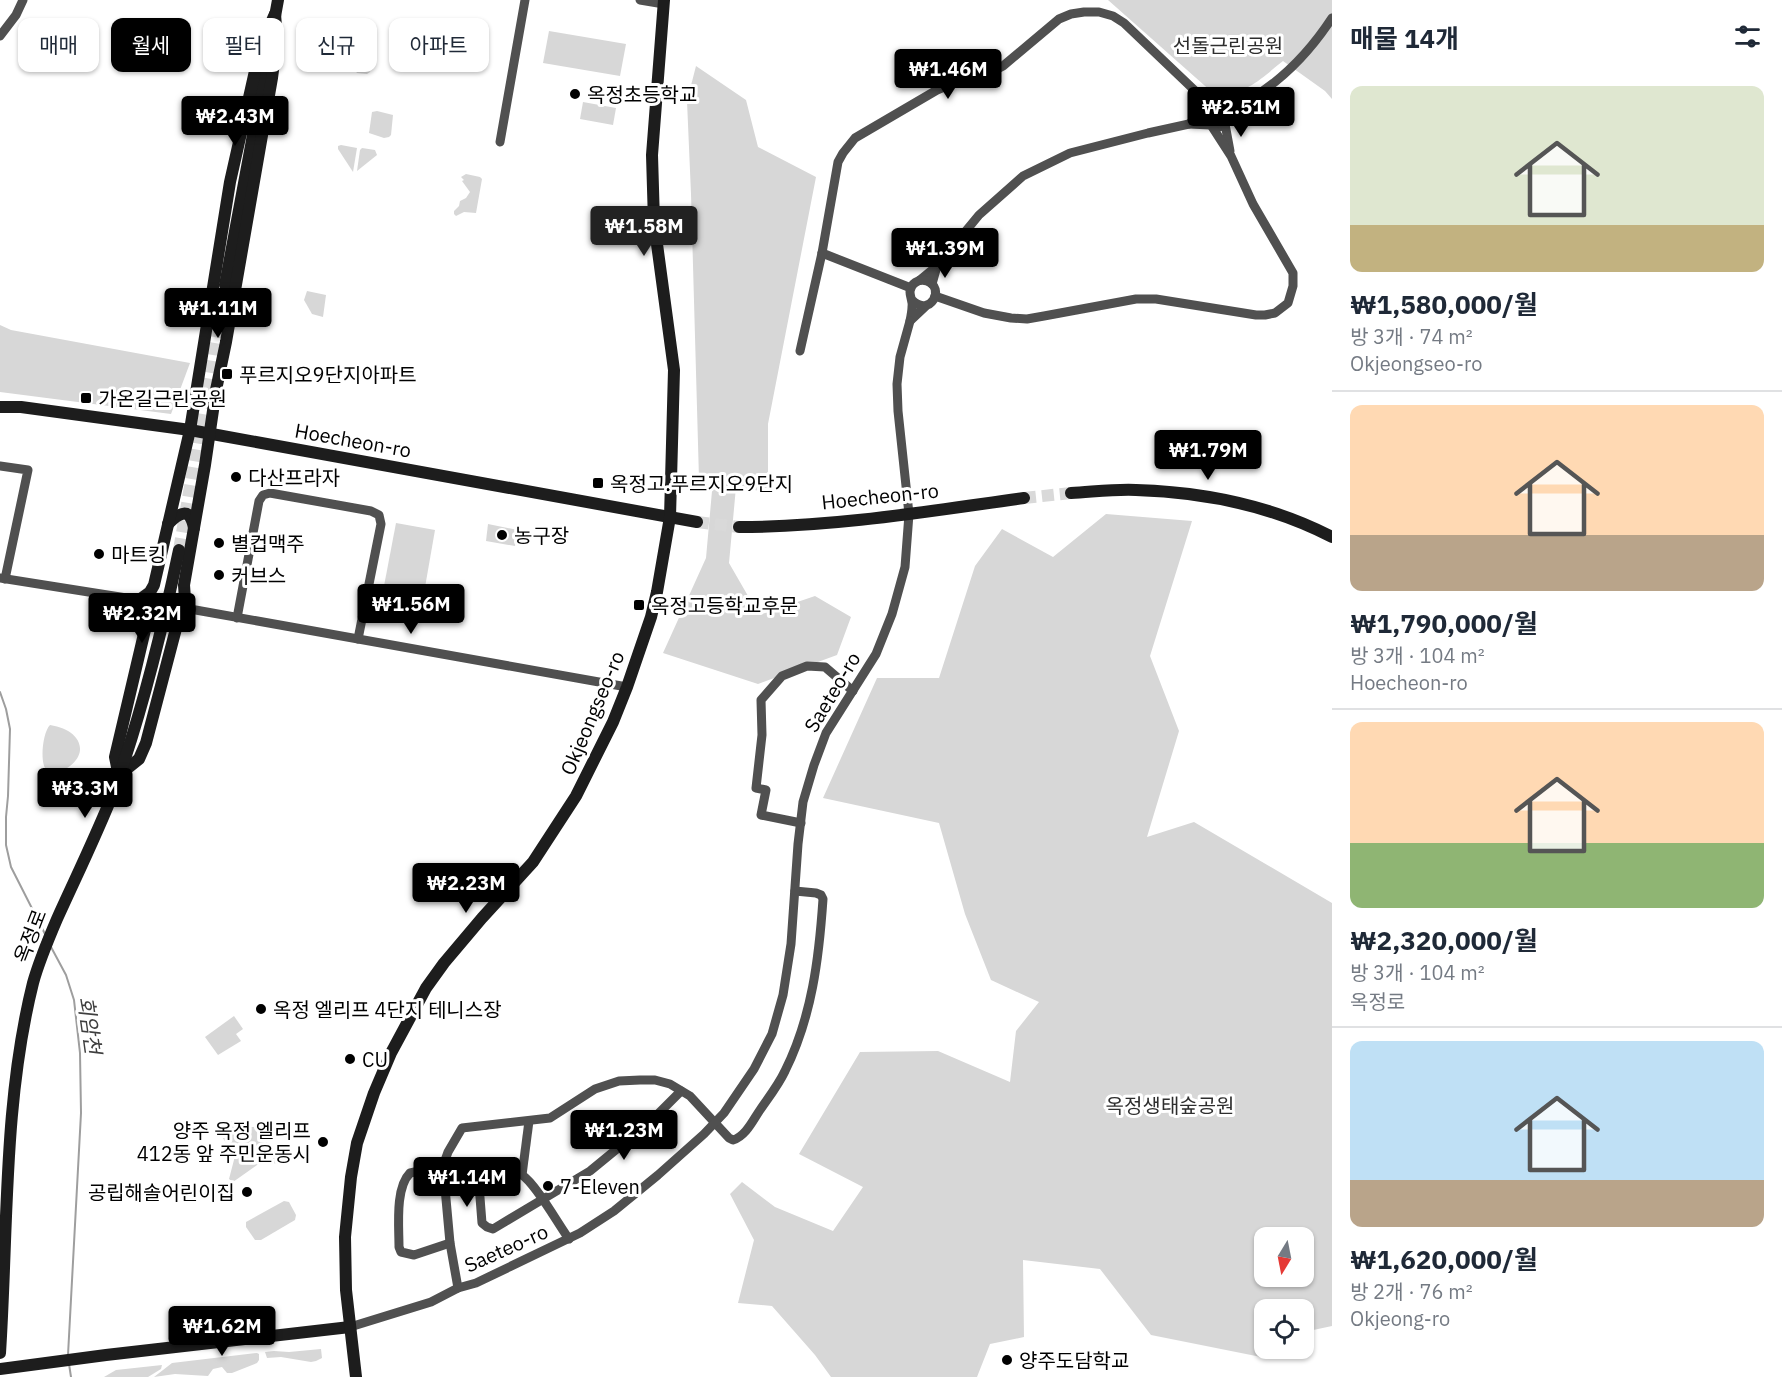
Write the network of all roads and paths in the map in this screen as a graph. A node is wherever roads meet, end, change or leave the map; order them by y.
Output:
1 (23, 0) edge
2 (278, 0) edge
3 (525, 0) edge
4 (640, 0) edge
5 (664, 2) edge
6 (275, 14) junction
7 (1332, 18) edge
8 (0, 36) edge
9 (1252, 98) junction
10 (1222, 105) junction
11 (1209, 108) junction
12 (1227, 121) junction
13 (1189, 124) junction
14 (1211, 125) junction
15 (500, 142) dead end
16 (1231, 156) junction
17 (822, 253) junction
18 (937, 266) junction
19 (920, 280) junction
20 (932, 284) junction
21 (225, 285) tunnel mouth
22 (911, 288) junction
23 (935, 296) junction
24 (912, 300) junction
25 (927, 305) junction
26 (209, 315) junction
27 (230, 317) junction
28 (910, 321) junction
29 (800, 351) dead end
30 (0, 407) edge
31 (190, 430) junction
32 (210, 434) junction
33 (0, 466) edge
34 (1071, 493) tunnel mouth
35 (1024, 498) tunnel mouth
36 (909, 514) junction
37 (670, 517) junction
38 (697, 522) tunnel mouth
39 (167, 525) junction
40 (739, 527) tunnel mouth
41 (194, 529) junction
42 (1332, 537) edge
43 (180, 550) tunnel mouth
44 (3, 578) edge
45 (154, 585) junction
46 (184, 585) junction
47 (139, 600) junction
48 (190, 609) junction
49 (148, 616) junction
50 (237, 618) junction
51 (177, 621) junction
52 (358, 639) junction
53 (627, 687) junction
54 (853, 691) junction
55 (118, 776) junction
56 (801, 823) junction
57 (795, 891) junction
58 (681, 1091) junction
59 (529, 1121) junction
60 (715, 1123) junction
61 (480, 1164) junction
62 (443, 1166) junction
63 (522, 1174) junction
64 (542, 1200) junction
65 (569, 1239) junction
66 (450, 1243) junction
67 (458, 1288) junction
68 (350, 1327) junction
69 (0, 1353) edge
70 (0, 1370) edge
71 (356, 1377) edge

1 - 8 street
2 - 6 main road
3 - 15 street
4 - 5 street
5 - 37 main road, Okjeongseo-ro
6 - 21 main road
6 - 26 main road
6 - 27 main road
7 - 9 street
9 - 10 street
9 - 12 street
10 - 11 street
10 - 12 street
11 - 13 street
11 - 14 street
11 - 17 street
12 - 14 street
12 - 16 street
13 - 14 street
13 - 18 street
14 - 16 street
16 - 23 street
17 - 22 street
17 - 29 street
18 - 19 street
18 - 20 street
19 - 20 street
19 - 22 street
20 - 23 street
22 - 24 street
23 - 25 street
24 - 25 street
24 - 28 street, Saeteo-ro
25 - 28 street
26 - 27 main road
26 - 31 main road
27 - 32 main road
28 - 36 street, Saeteo-ro
30 - 31 main road, Hoecheon-ro
31 - 32 main road, Hoecheon-ro
31 - 39 main road
32 - 37 main road, Hoecheon-ro
32 - 41 main road
33 - 44 street
34 - 42 main road
35 - 36 main road, Hoecheon-ro
36 - 40 main road, Hoecheon-ro
36 - 54 street, Saeteo-ro
37 - 38 main road, Hoecheon-ro
37 - 53 main road, Okjeongseo-ro
39 - 41 main road
39 - 45 main road
41 - 46 main road
43 - 55 main road, 옥정로
44 - 47 street
45 - 47 main road
45 - 49 main road
46 - 48 main road
46 - 51 main road
47 - 49 main road
48 - 50 street
48 - 51 main road
49 - 55 main road
50 - 52 street
50 - 52 street
51 - 55 main road
52 - 53 street
53 - 68 main road, Okjeongseo-ro
54 - 56 street, Saeteo-ro
54 - 56 street
55 - 69 main road, 옥정로
56 - 57 street, Saeteo-ro
57 - 60 street, Saeteo-ro
57 - 60 street
58 - 59 street
58 - 60 street
58 - 64 street, Saeteo-ro
59 - 62 street
59 - 63 street
60 - 65 street, Saeteo-ro
61 - 62 street, Saeteo-ro
61 - 63 street, Saeteo-ro
61 - 64 street
62 - 66 street, Saeteo-ro
62 - 66 street, Saeteo-ro
63 - 64 street, Saeteo-ro
64 - 65 street, Saeteo-ro
65 - 67 street, Saeteo-ro
66 - 67 street, Saeteo-ro
67 - 68 street, Saeteo-ro
68 - 70 main road
68 - 71 main road, Okjeongseo-ro

